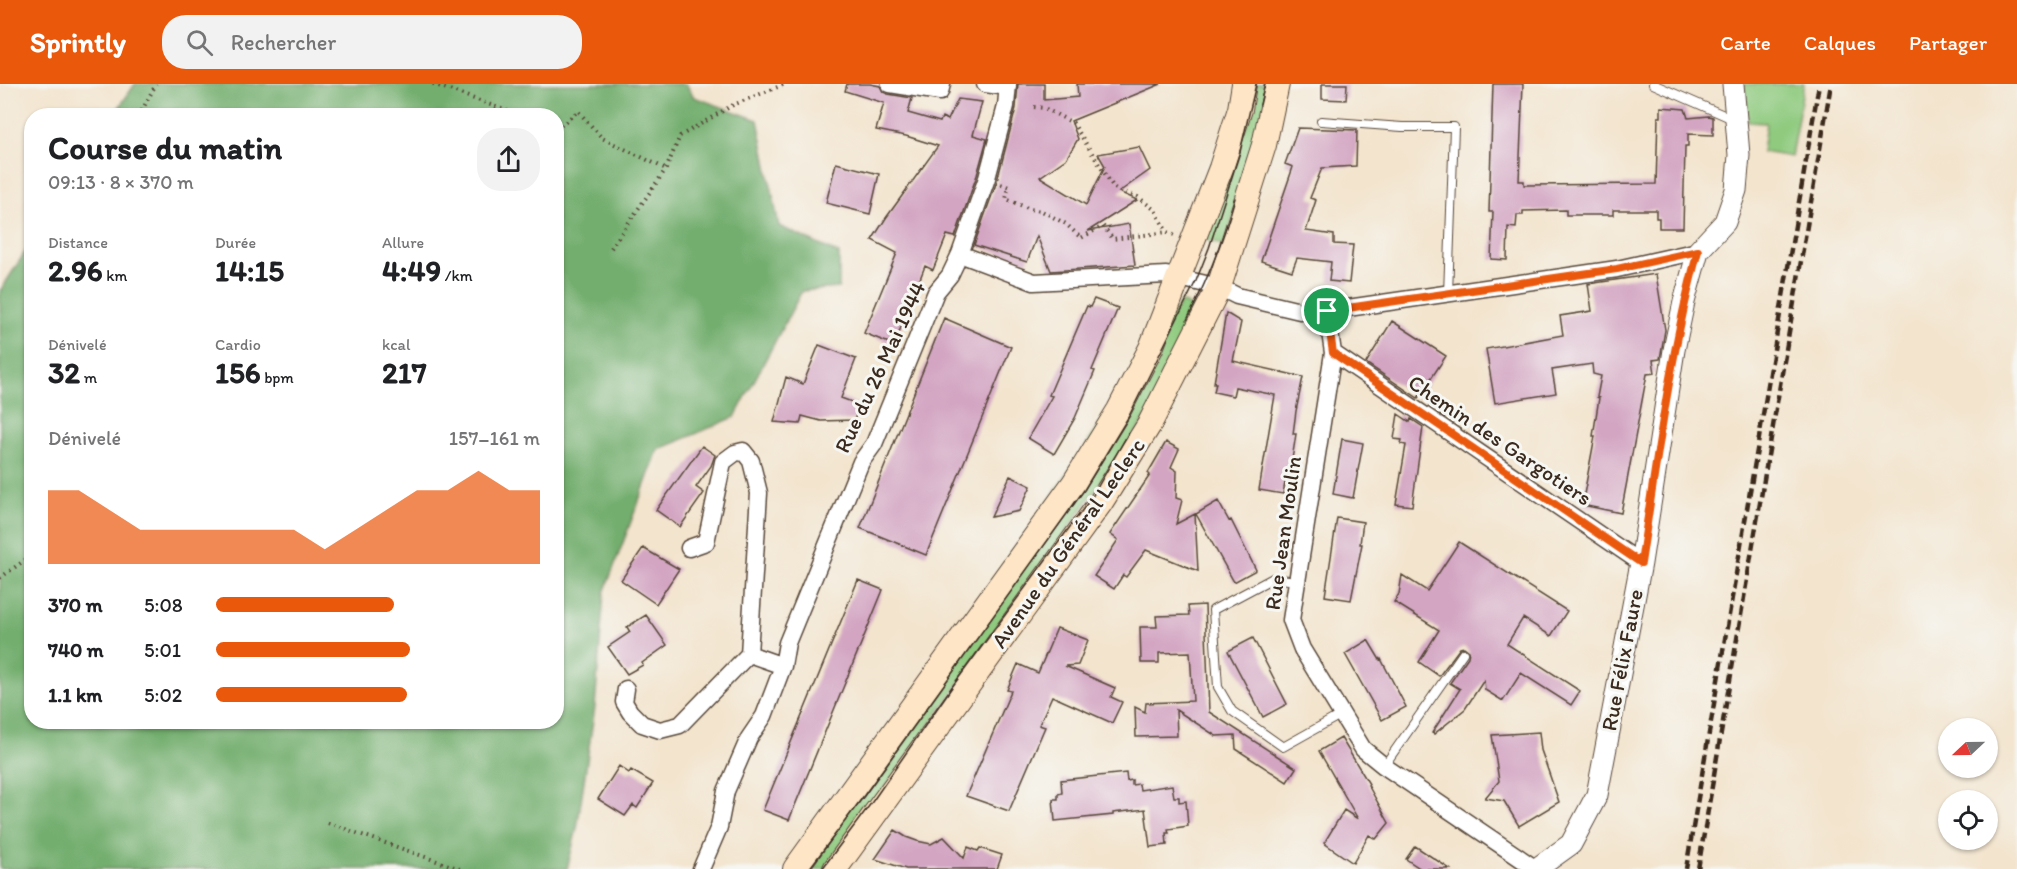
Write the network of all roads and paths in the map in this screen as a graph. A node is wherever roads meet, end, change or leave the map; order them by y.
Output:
1 (156, 84) edge
2 (433, 84) edge
3 (785, 84) edge
4 (890, 84) edge
5 (942, 84) edge
6 (985, 84) edge
7 (1244, 84) edge
8 (1277, 84) edge
9 (1653, 84) edge
10 (1733, 84) edge
11 (1008, 86) edge
12 (1034, 107) dead end
13 (143, 108) edge
14 (499, 108) edge
15 (1736, 120) junction
16 (564, 121) edge
17 (1321, 121) dead end
18 (666, 169) junction
19 (987, 178) junction
20 (1167, 232) junction
21 (1181, 238) dead end
22 (611, 248) dead end
23 (1698, 251) junction
24 (960, 254) junction
25 (1172, 275) junction
26 (1219, 286) junction
27 (1448, 294) junction
28 (1327, 311) junction
29 (1333, 353) junction
30 (689, 548) dead end
31 (24, 561) edge
32 (1641, 563) junction
33 (0, 578) edge
34 (1296, 580) junction
35 (1463, 653) dead end
36 (749, 654) junction
37 (783, 666) junction
38 (626, 689) dead end
39 (1342, 714) junction
40 (1384, 766) junction
41 (328, 823) dead end
42 (460, 869) edge
43 (701, 869) edge
44 (795, 869) edge
45 (835, 869) edge
46 (1536, 869) edge

1 - 13 path
2 - 14 path
3 - 18 path
4 - 5 street
6 - 11 street
7 - 25 main road, Avenue du Général Leclerc
8 - 26 main road, Avenue du Général Leclerc
9 - 15 lane
10 - 15 street
11 - 19 street, Rue du 26 Mai 1944
12 - 20 path
15 - 23 street
16 - 18 path
17 - 27 lane
18 - 22 path
19 - 20 path
19 - 24 street, Rue du 26 Mai 1944
20 - 21 path
23 - 27 street
23 - 32 street, Rue Félix Faure
24 - 25 street
24 - 37 street, Rue du 26 Mai 1944
25 - 26 street
25 - 44 main road, Avenue du Général Leclerc
26 - 28 street
26 - 45 main road, Avenue du Général Leclerc
27 - 28 street
28 - 29 street, Rue Jean Moulin
29 - 32 street, Chemin des Gargotiers
29 - 34 street, Rue Jean Moulin
30 - 36 street
31 - 33 path
32 - 46 street, Rue Félix Faure
34 - 39 street, Rue Jean Moulin
34 - 39 lane
35 - 40 lane
36 - 37 street
36 - 38 street
37 - 43 street, Rue du 26 Mai 1944
39 - 40 street, Rue Jean Moulin
40 - 46 street, Rue Jean Moulin
41 - 42 path

